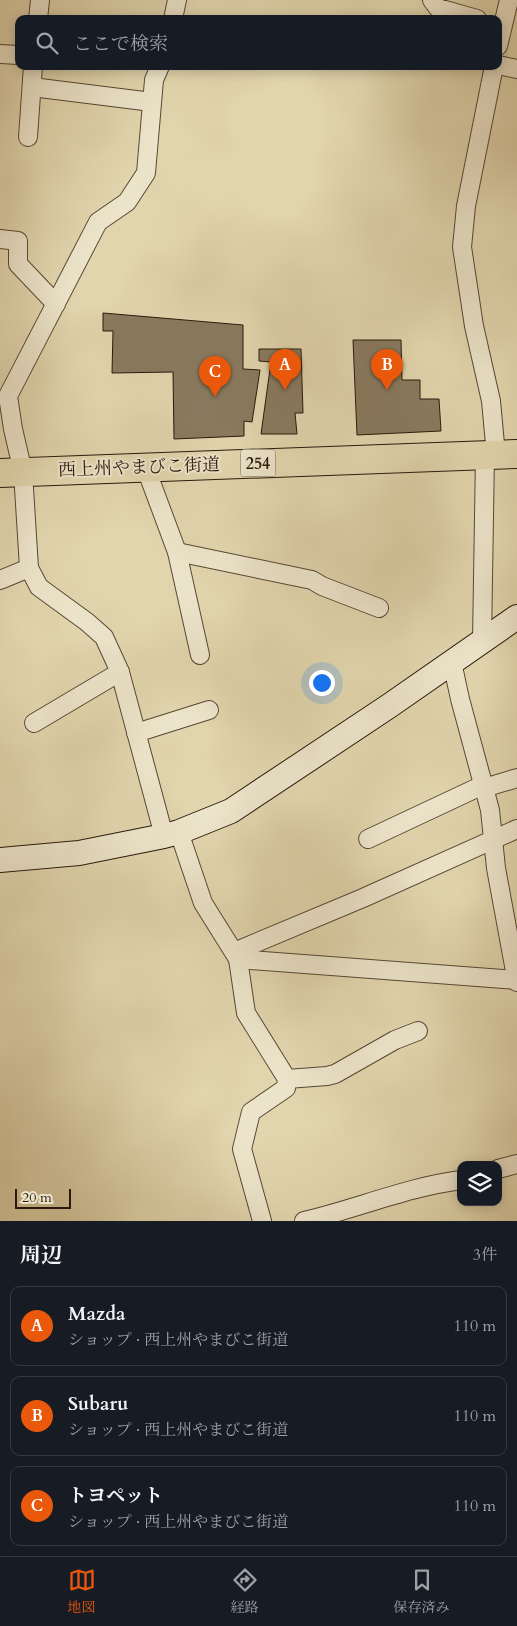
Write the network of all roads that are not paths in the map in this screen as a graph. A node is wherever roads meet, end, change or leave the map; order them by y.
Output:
1 (40, 0) edge
2 (177, 0) edge
3 (432, 0) edge
4 (509, 0) edge
5 (38, 15) edge
6 (174, 15) edge
7 (463, 15) edge
8 (502, 19) edge
9 (0, 54) edge
10 (15, 55) edge
11 (502, 66) edge
12 (517, 69) edge
13 (33, 70) edge
14 (158, 70) edge
15 (493, 70) edge
16 (32, 87) junction
17 (152, 102) junction
18 (28, 137) dead end
19 (0, 239) edge
20 (56, 304) junction
21 (0, 399) edge
22 (8, 423) edge
23 (499, 455) edge
24 (145, 466) junction
25 (12, 473) edge
26 (177, 552) junction
27 (29, 568) junction
28 (0, 580) edge
29 (379, 608) dead end
30 (517, 617) edge
31 (482, 641) junction
32 (200, 655) dead end
33 (452, 662) junction
34 (120, 672) junction
35 (209, 710) dead end
36 (34, 723) dead end
37 (136, 734) junction
38 (517, 778) edge
39 (484, 787) junction
40 (517, 829) edge
41 (171, 834) junction
42 (368, 839) dead end
43 (493, 839) junction
44 (0, 860) edge
45 (236, 956) junction
46 (517, 980) edge
47 (418, 1031) dead end
48 (287, 1079) junction
49 (517, 1164) edge
50 (502, 1169) edge
51 (457, 1181) edge
52 (262, 1221) edge
53 (304, 1221) edge

1 - 5 street
2 - 6 street
3 - 7 street
4 - 8 street
9 - 10 street
11 - 12 street
13 - 16 street
14 - 17 street
15 - 23 street
16 - 17 street
16 - 18 street
17 - 20 street
19 - 20 street
20 - 22 street
21 - 22 street
22 - 25 street
23 - 24 highway, 西上州やまびこ街道 / 254
23 - 31 street
24 - 25 highway, 西上州やまびこ街道 / 254
24 - 26 street
25 - 27 street
26 - 29 street
26 - 32 street
27 - 28 street
27 - 34 street
30 - 31 street
31 - 33 street
33 - 39 street
33 - 41 street
34 - 36 street
34 - 37 street
35 - 37 street
37 - 41 street
38 - 39 street
39 - 42 street
39 - 43 street
40 - 43 street
41 - 44 street
41 - 45 street
43 - 45 street
43 - 46 street
45 - 46 street
45 - 48 street
47 - 48 street
48 - 52 street
49 - 50 street
51 - 53 street

